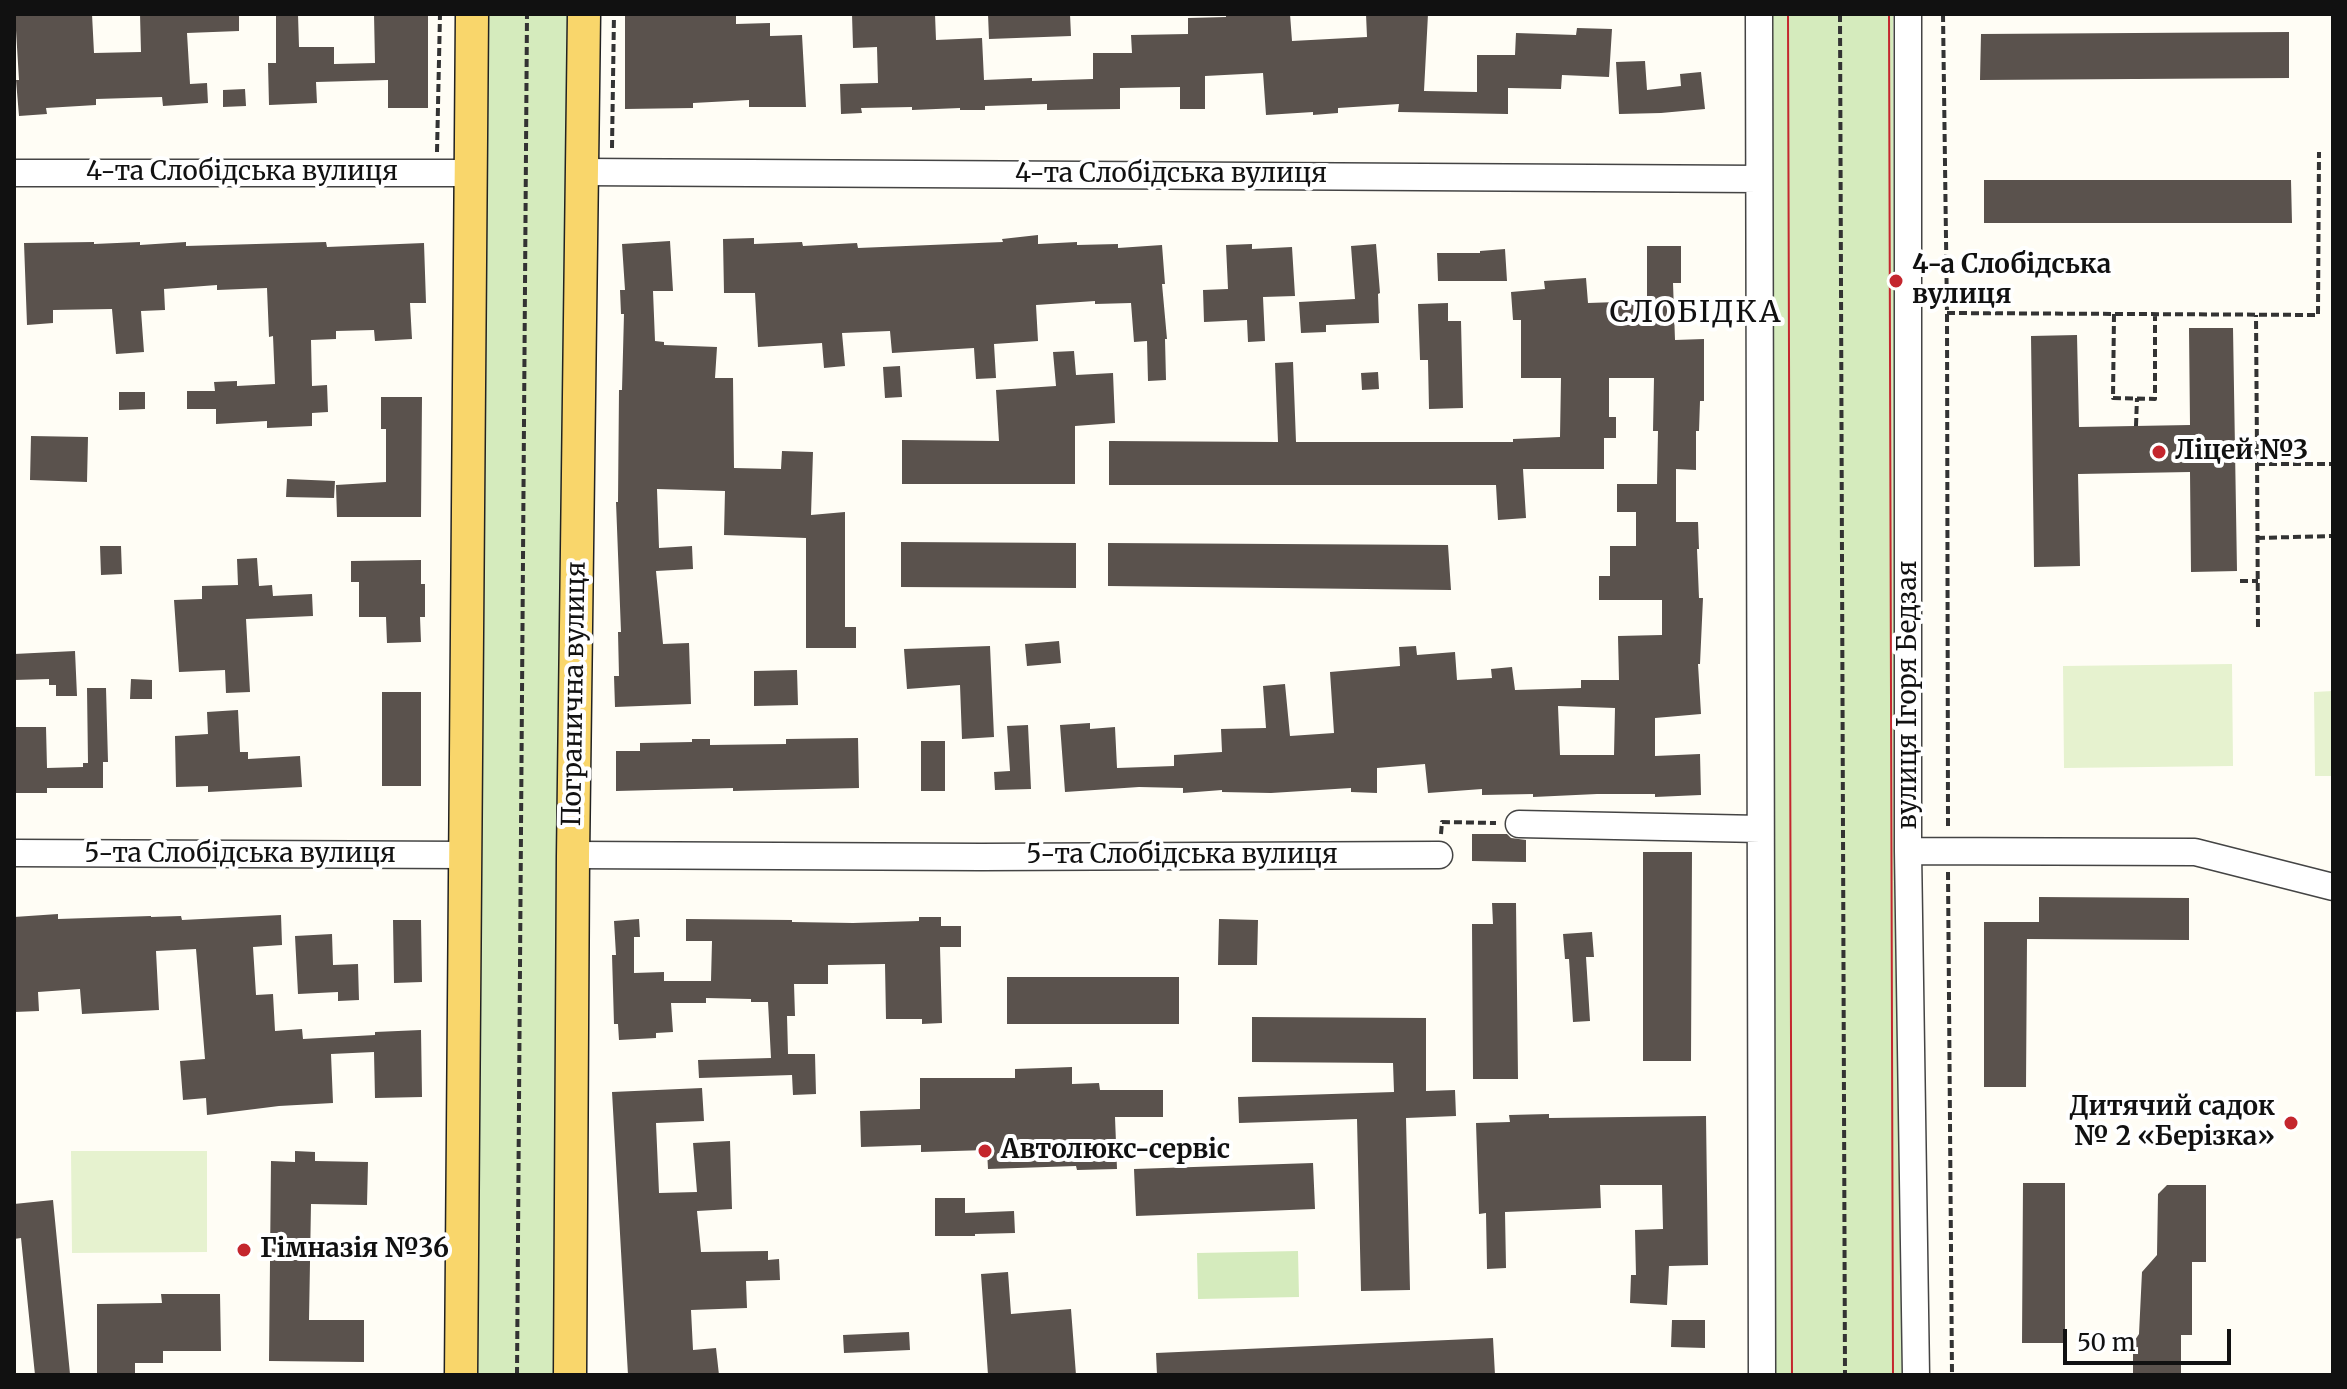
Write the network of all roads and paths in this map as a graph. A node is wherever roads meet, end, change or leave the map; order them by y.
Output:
1 (440, 14) edge
2 (472, 14) edge
3 (527, 14) edge
4 (584, 14) edge
5 (614, 14) edge
6 (1759, 14) edge
7 (1840, 14) edge
8 (1908, 14) edge
9 (1943, 14) edge
10 (2319, 152) dead end
11 (597, 172) junction
12 (14, 173) edge
13 (436, 173) junction
14 (470, 173) junction
15 (1759, 179) junction
16 (1947, 313) junction
17 (2114, 314) junction
18 (2155, 314) junction
19 (2256, 315) junction
20 (2137, 398) junction
21 (2136, 426) dead end
22 (2235, 451) dead end
23 (2257, 451) junction
24 (2257, 464) junction
25 (2333, 464) edge
26 (2333, 536) edge
27 (2257, 538) junction
28 (2240, 581) dead end
29 (2258, 581) junction
30 (2258, 629) dead end
31 (1519, 824) joint
32 (1760, 829) junction
33 (1948, 850) junction
34 (1908, 851) junction
35 (14, 853) edge
36 (466, 855) junction
37 (573, 855) junction
38 (1439, 855) joint
39 (2333, 887) edge
40 (461, 1375) edge
41 (517, 1375) edge
42 (570, 1375) edge
43 (1762, 1375) edge
44 (1845, 1375) edge
45 (1916, 1375) edge
46 (1952, 1375) edge

1 - 13 path
2 - 14 main road
3 - 41 path
4 - 11 main road, Погранична вулиця
5 - 11 path
6 - 15 street
7 - 44 path
8 - 34 street, вулиця Ігоря Бедзая
9 - 16 path
10 - 19 path
11 - 15 street, 4-та Слобідська вулиця
11 - 37 main road, Погранична вулиця
12 - 13 street, 4-та Слобідська вулиця
13 - 14 street, 4-та Слобідська вулиця
14 - 36 main road
15 - 32 street
16 - 17 path
16 - 33 path
17 - 18 path
17 - 20 path
18 - 19 path
18 - 20 path
19 - 23 path
20 - 21 path
22 - 23 path
23 - 24 path
24 - 25 path
24 - 27 path
26 - 27 path
27 - 29 path
28 - 29 path
29 - 30 path
31 - 32 street
31 - 38 path
32 - 43 street
33 - 34 street
33 - 39 street
33 - 46 path
34 - 45 street, вулиця Ігоря Бедзая
35 - 36 street, 5-та Слобідська вулиця
36 - 40 main road
37 - 38 street, 5-та Слобідська вулиця
37 - 42 main road, Погранична вулиця

